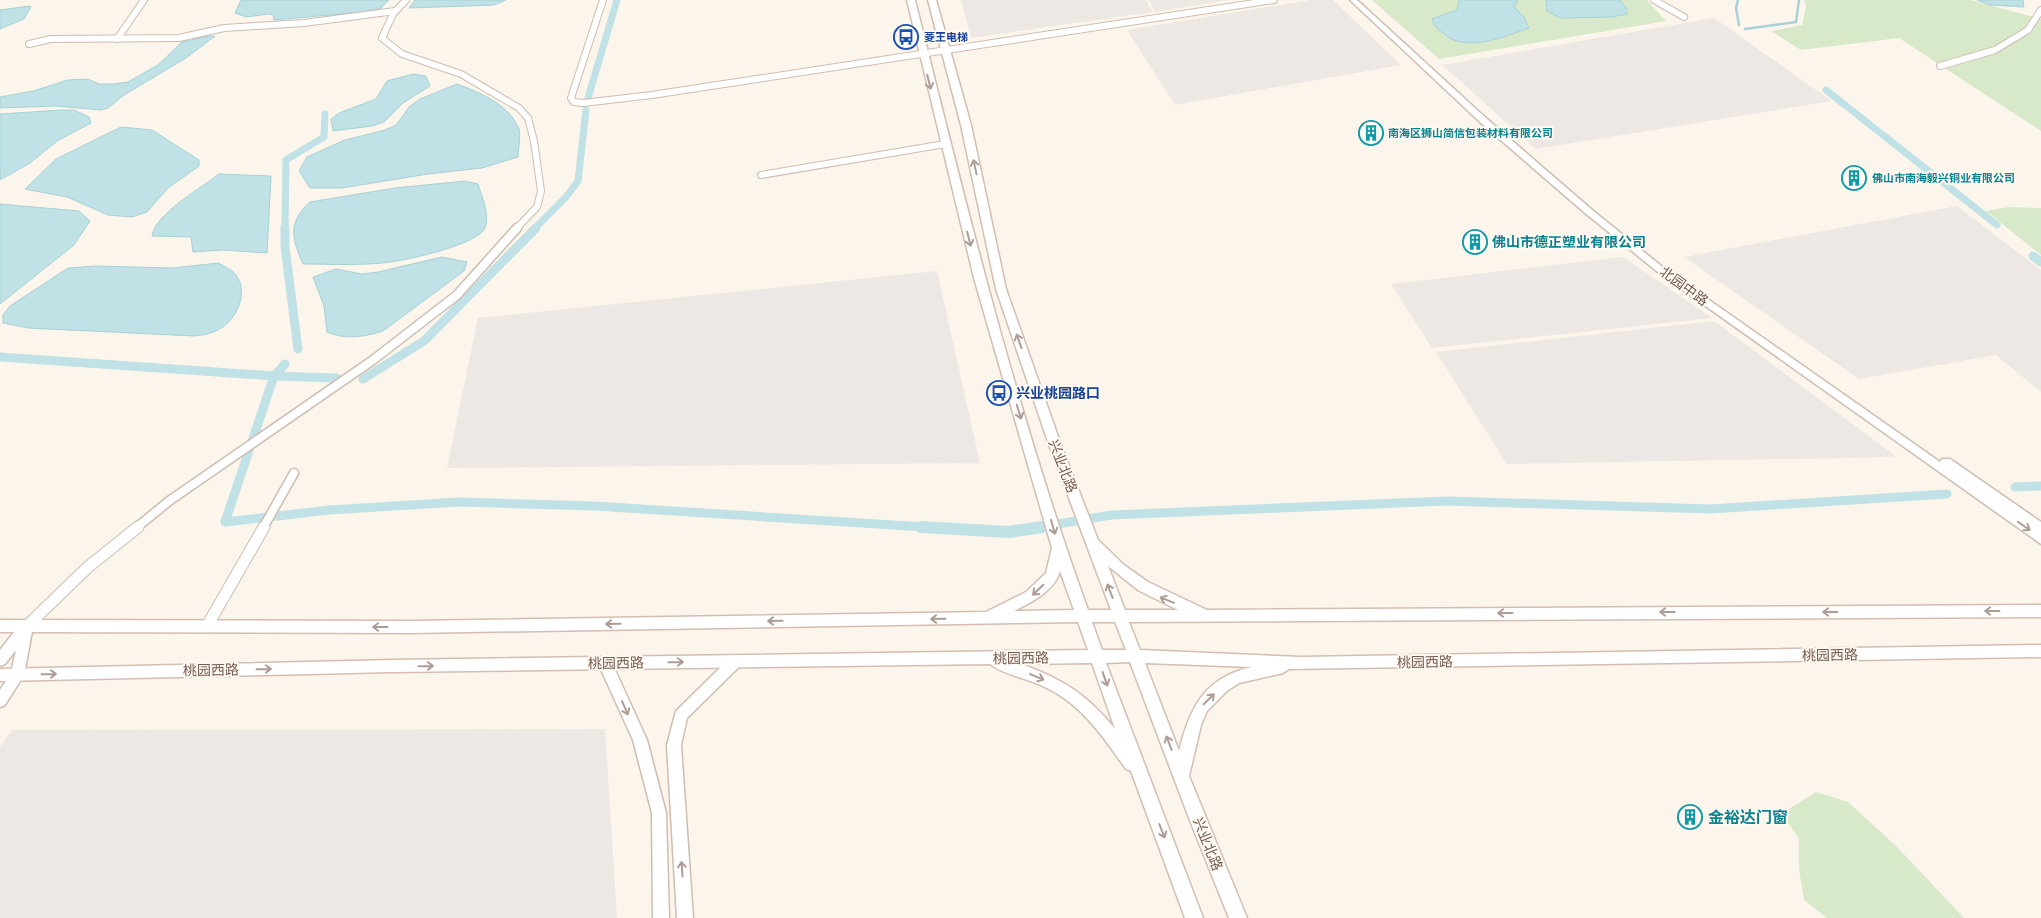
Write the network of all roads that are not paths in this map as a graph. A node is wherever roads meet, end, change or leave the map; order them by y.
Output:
1 (144, 0) edge
2 (406, 0) edge
3 (603, 0) edge
4 (911, 0) edge
5 (932, 0) edge
6 (1274, 0) edge
7 (1353, 0) edge
8 (1362, 0) edge
9 (1654, 0) edge
10 (2041, 10) edge
11 (395, 11) junction
12 (1684, 17) dead end
13 (117, 39) junction
14 (29, 44) dead end
15 (944, 49) junction
16 (922, 53) junction
17 (1940, 66) dead end
18 (945, 144) junction
19 (761, 175) dead end
20 (294, 473) dead end
21 (2041, 528) edge
22 (1091, 539) junction
23 (2041, 539) edge
24 (1059, 548) junction
25 (2041, 611) edge
26 (1083, 616) junction
27 (1213, 616) junction
28 (1120, 617) junction
29 (987, 618) junction
30 (0, 626) edge
31 (27, 626) junction
32 (207, 626) junction
33 (2041, 651) edge
34 (1136, 656) junction
35 (1097, 657) junction
36 (992, 659) junction
37 (0, 660) edge
38 (735, 662) junction
39 (605, 663) junction
40 (1301, 663) junction
41 (0, 675) edge
42 (17, 675) junction
43 (0, 701) edge
44 (1141, 776) junction
45 (1181, 777) junction
46 (661, 918) edge
47 (685, 918) edge
48 (1194, 918) edge
49 (1238, 918) edge

1 - 13 street
2 - 11 street
3 - 16 street
4 - 16 main road, 兴业北路
5 - 15 main road, 兴业北路
6 - 15 street
7 -> 23 street, 北园中路
8 - 21 street, 北园中路
9 - 12 street
10 - 17 street
11 - 13 street
11 - 31 street
13 - 14 street
15 - 16 street
22 -> 15 main road, 兴业北路
16 -> 18 main road, 兴业北路
18 - 19 street
18 -> 24 main road, 兴业北路
20 - 32 street
27 -> 22 main road
28 -> 22 main road, 兴业北路
24 - 26 main road, 兴业北路
24 -> 29 main road
25 -> 27 main road
26 - 28 main road
26 - 29 main road
26 - 35 main road, 兴业北路
27 - 28 main road
28 - 34 main road, 兴业北路
29 -> 32 main road
30 - 31 main road
31 - 32 main road
31 - 37 street
31 - 42 street
33 - 40 main road, 桃园西路
34 - 35 main road, 桃园西路
34 - 40 main road, 桃园西路
45 -> 34 main road, 兴业北路
35 - 36 main road, 桃园西路
35 -> 44 main road, 兴业北路
36 - 38 main road, 桃园西路
36 -> 44 main road
39 -> 38 main road, 桃园西路
47 -> 38 street
42 -> 39 main road, 桃园西路
39 -> 46 street
45 -> 40 main road
41 - 42 main road, 桃园西路
42 - 43 street
44 -> 48 main road, 兴业北路
45 - 49 main road, 兴业北路

